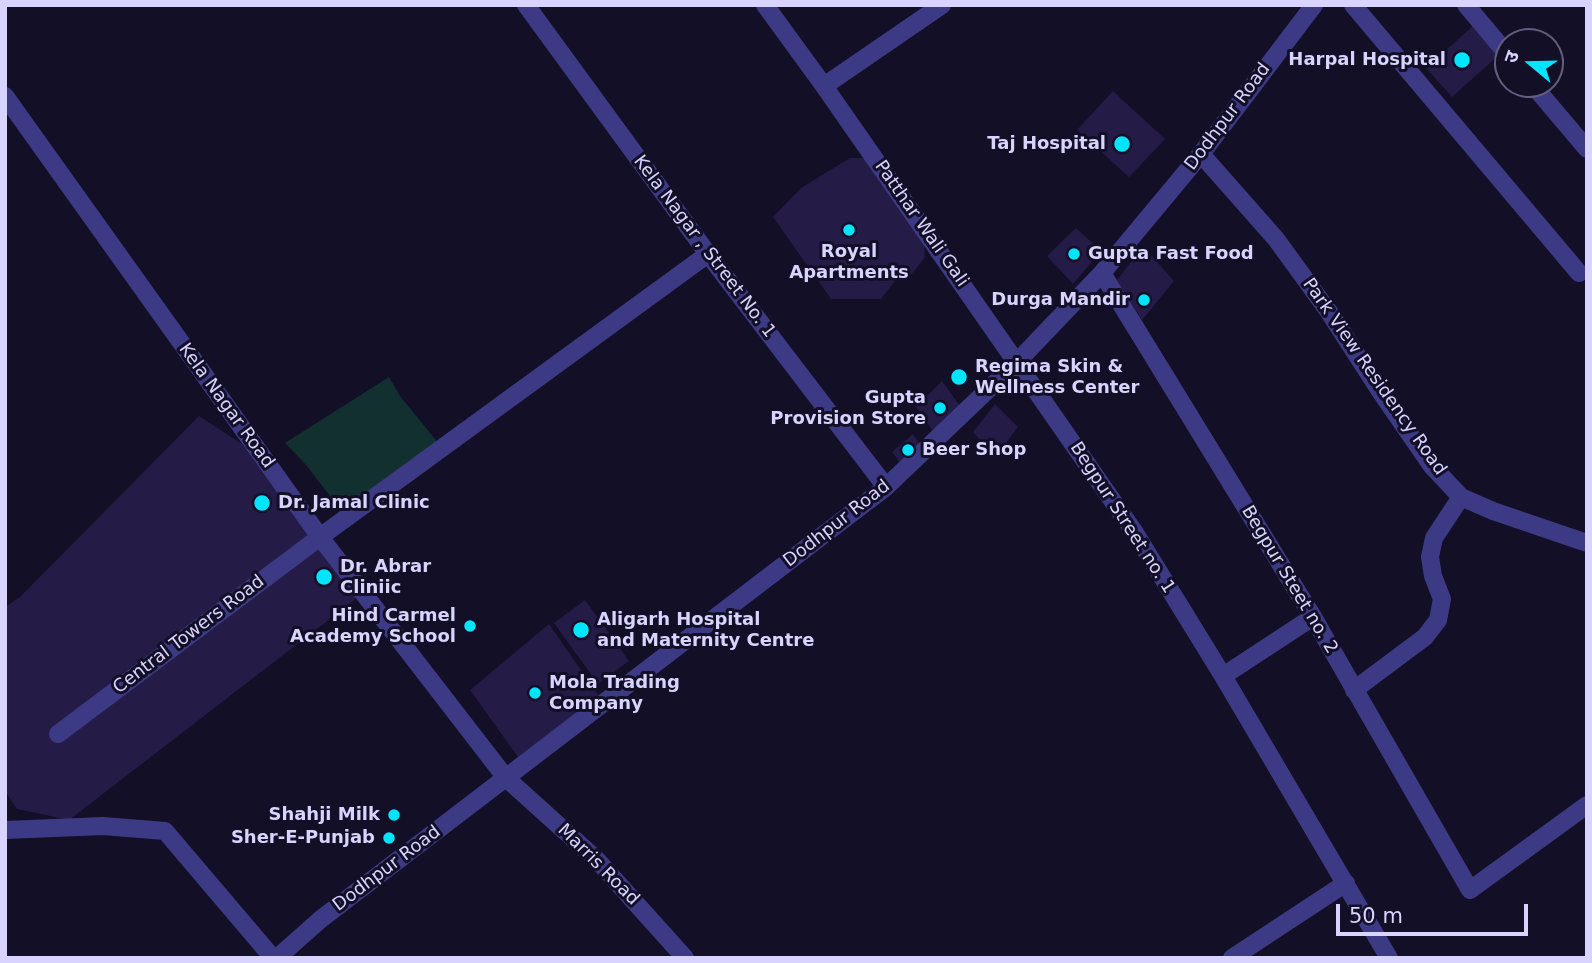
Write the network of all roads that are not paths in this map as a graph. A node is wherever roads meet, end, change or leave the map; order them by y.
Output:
1 (526, 5) edge
2 (765, 5) edge
3 (942, 5) edge
4 (1314, 5) edge
5 (1353, 5) edge
6 (1466, 5) edge
7 (1494, 38) edge
8 (824, 86) junction
9 (5, 96) edge
10 (1544, 98) edge
11 (1587, 149) edge
12 (1201, 154) junction
13 (708, 254) junction
14 (1102, 273) junction
15 (1579, 273) dead end
16 (1017, 362) junction
17 (886, 487) junction
18 (1461, 498) junction
19 (320, 537) junction
20 (1587, 543) edge
21 (1312, 617) junction
22 (1223, 676) junction
23 (1354, 690) junction
24 (58, 734) dead end
25 (506, 778) junction
26 (1587, 805) edge
27 (5, 830) edge
28 (1346, 883) junction
29 (275, 958) edge
30 (685, 958) edge
31 (1232, 958) edge
32 (1389, 958) edge

1 - 13 street, Kela Nagar , Street No. 1
2 - 8 street, Patthar Wali Gali
3 - 8 street
4 - 12 street, Dodhpur Road
5 - 15 street
6 - 7 street
8 - 16 street, Patthar Wali Gali
9 - 19 street, Kela Nagar Road
10 - 11 street
12 - 14 street, Dodhpur Road
12 - 18 street, Park View Residency Road
13 - 17 street, Kela Nagar , Street No. 1
13 - 19 street, Central Towers Road
14 - 16 street, Dodhpur Road
14 - 21 street, Begpur Steet no. 2
16 - 17 street, Dodhpur Road
16 - 22 street, Begpur Street no. 1
17 - 25 street, Dodhpur Road
18 - 20 street, Park View Residency Road
18 - 23 street
19 - 24 street, Central Towers Road
19 - 25 street, Kela Nagar Road
21 - 22 street
21 - 23 street, Begpur Steet no. 2
22 - 28 street, Begpur Street no. 1
23 - 26 street, Begpur Steet no. 2
25 - 29 street, Dodhpur Road
25 - 30 street, Marris Road
27 - 29 street
28 - 31 street
28 - 32 street, Begpur Street no. 1

